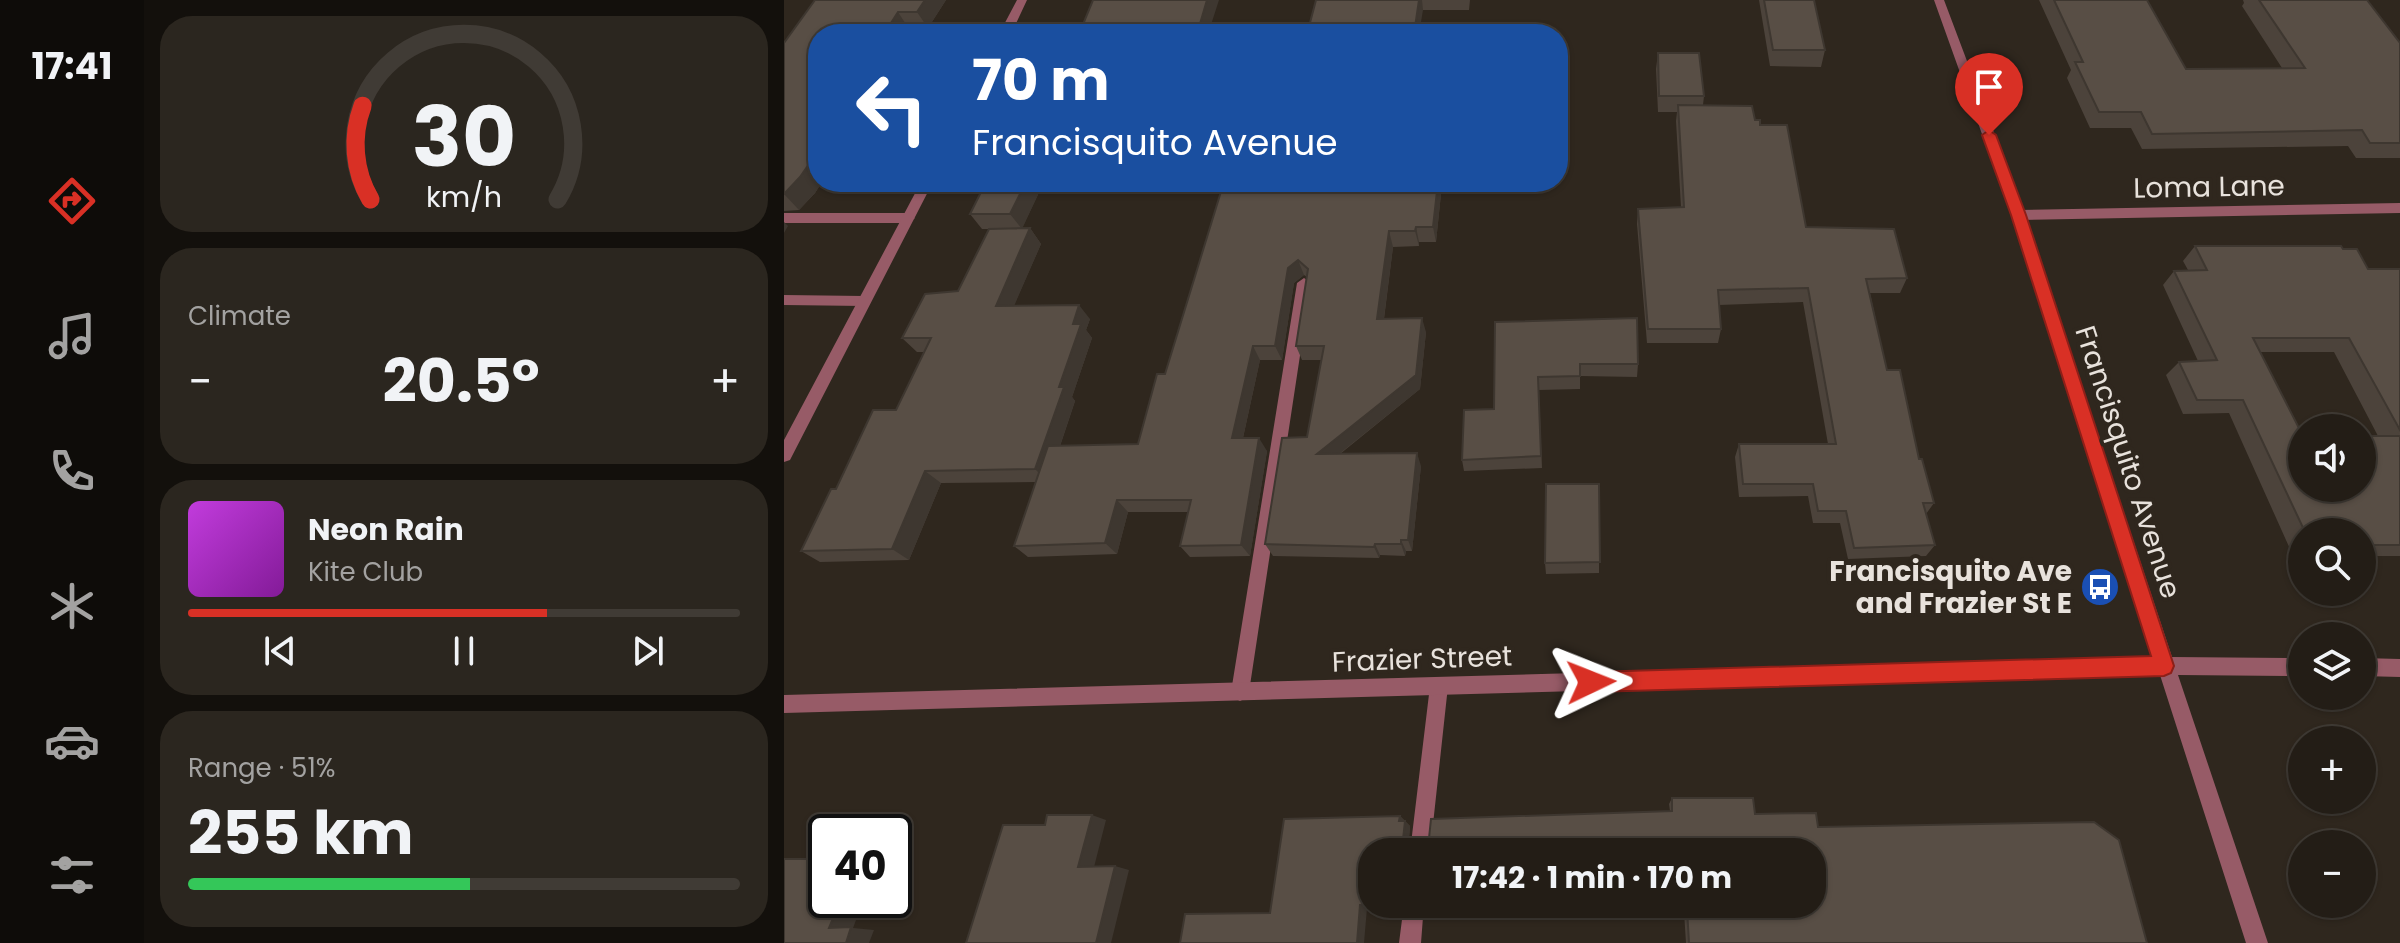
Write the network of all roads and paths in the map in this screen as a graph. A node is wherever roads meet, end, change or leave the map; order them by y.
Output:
1 (1022, 0) edge
2 (1939, 0) edge
3 (1010, 24) edge
4 (922, 192) edge
5 (2400, 208) edge
6 (2018, 215) junction
7 (784, 218) edge
8 (908, 218) junction
9 (1304, 283) edge
10 (784, 300) edge
11 (864, 301) junction
12 (784, 455) edge
13 (2164, 666) junction
14 (2288, 667) edge
15 (2376, 667) edge
16 (2400, 668) edge
17 (1439, 686) junction
18 (1240, 692) junction
19 (784, 704) edge
20 (1422, 838) edge
21 (1413, 918) edge
22 (1410, 943) edge
23 (2257, 943) edge

1 - 3 street
2 - 6 street, Francisquito Avenue
4 - 8 street
5 - 6 street, Loma Lane
6 - 13 street, Francisquito Avenue
7 - 8 street
8 - 11 street
9 - 18 street
10 - 11 street
11 - 12 street
13 - 14 street, Frazier Street
13 - 17 street, Frazier Street
13 - 23 street, Francisquito Avenue
15 - 16 street
17 - 18 street, Frazier Street
17 - 20 street
18 - 19 street, Frazier Street
21 - 22 street

